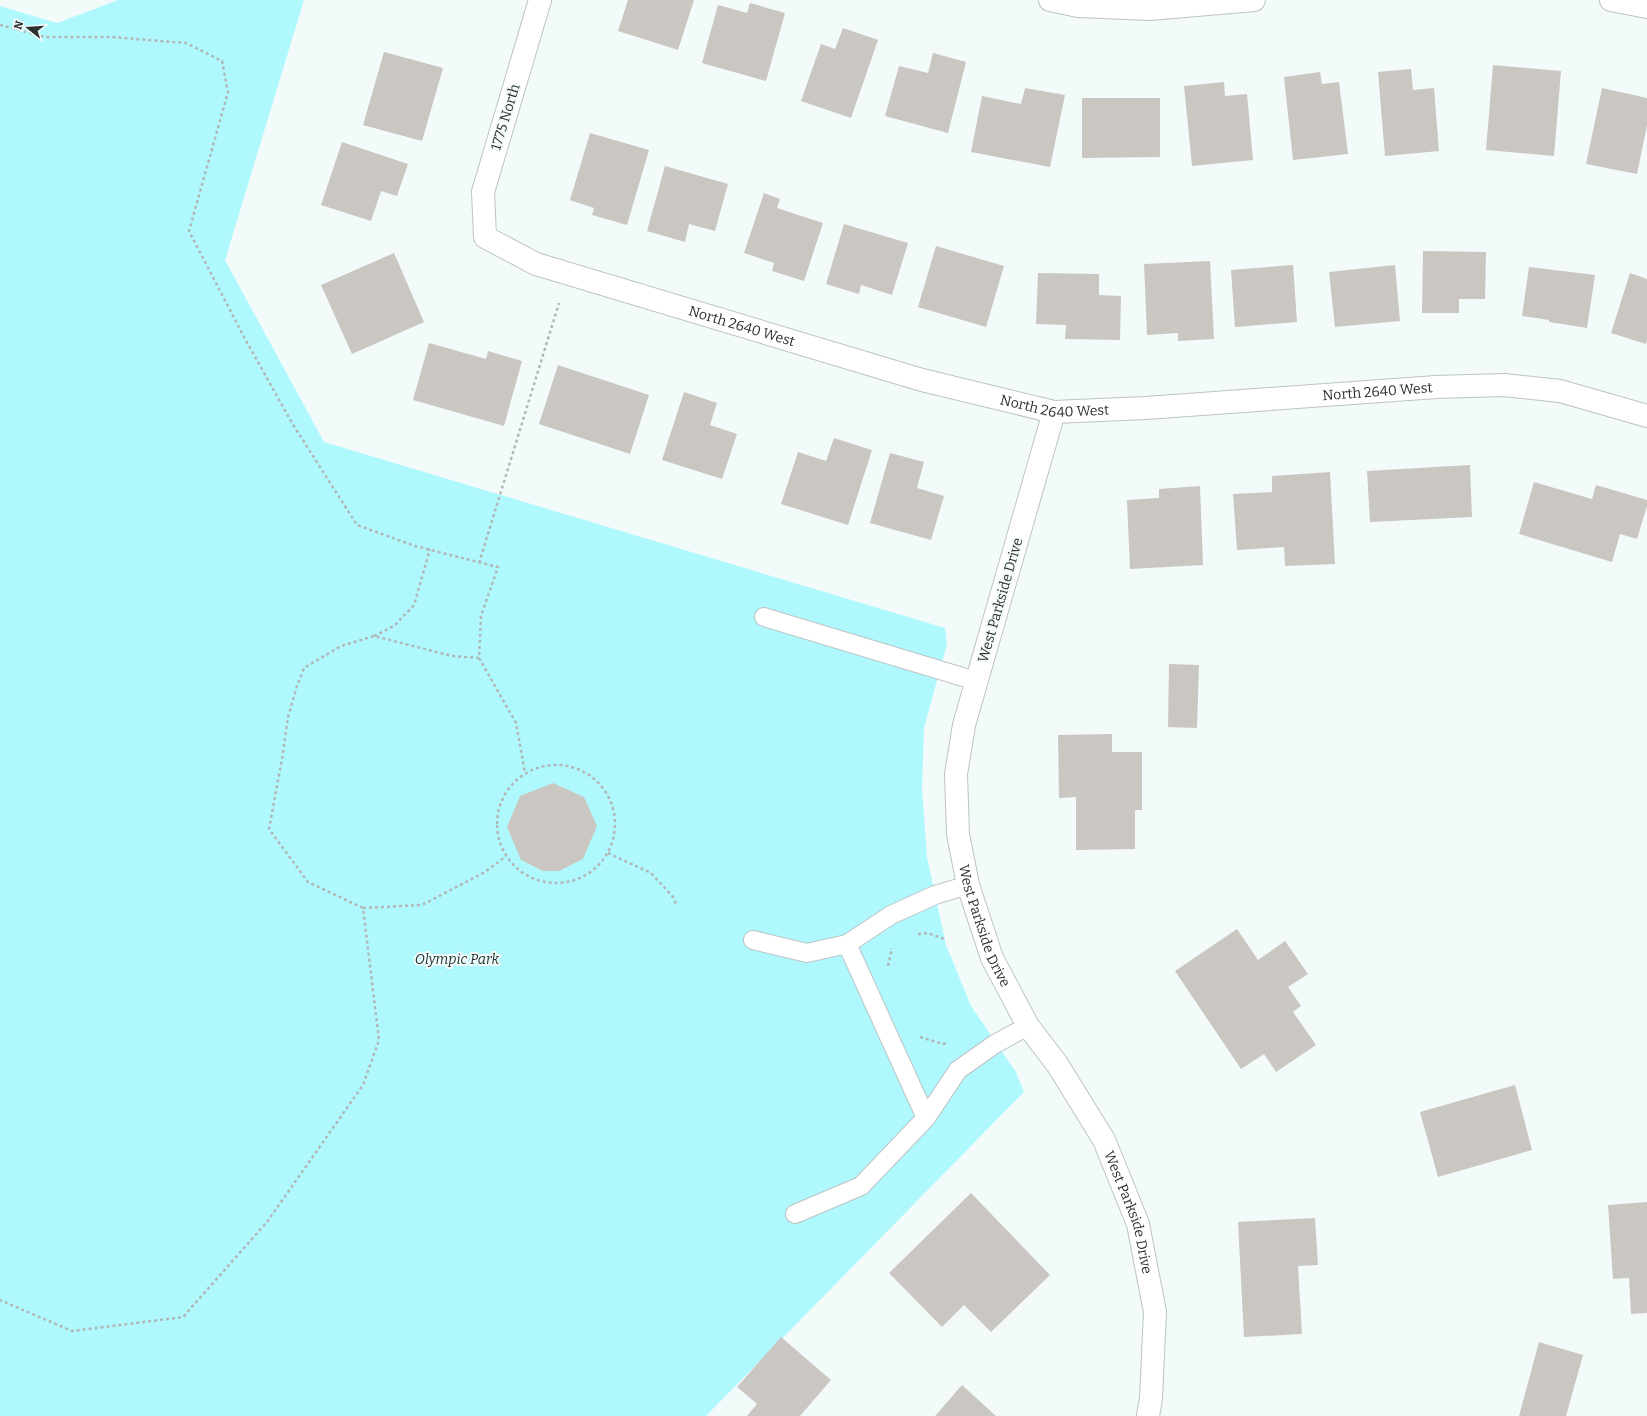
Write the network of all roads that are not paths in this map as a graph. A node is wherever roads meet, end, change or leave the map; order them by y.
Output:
1 (540, 0) edge
2 (1050, 0) edge
3 (1254, 0) edge
4 (1611, 0) edge
5 (1647, 8) edge
6 (485, 237) joint
7 (1054, 412) junction
8 (1647, 416) edge
9 (764, 616) dead end
10 (976, 681) junction
11 (968, 885) junction
12 (753, 940) dead end
13 (847, 944) junction
14 (1028, 1026) junction
15 (926, 1118) junction
16 (795, 1214) dead end
17 (1148, 1416) edge

1 - 6 street, 1775 North
2 - 3 street
4 - 5 street
6 - 7 street, North 2640 West
7 - 8 street, North 2640 West
7 - 10 street, West Parkside Drive
9 - 10 lane
10 - 11 street, West Parkside Drive
11 - 13 lane
11 - 14 street, West Parkside Drive
12 - 13 lane
13 - 15 lane
14 - 15 lane
14 - 17 street, West Parkside Drive
15 - 16 lane

